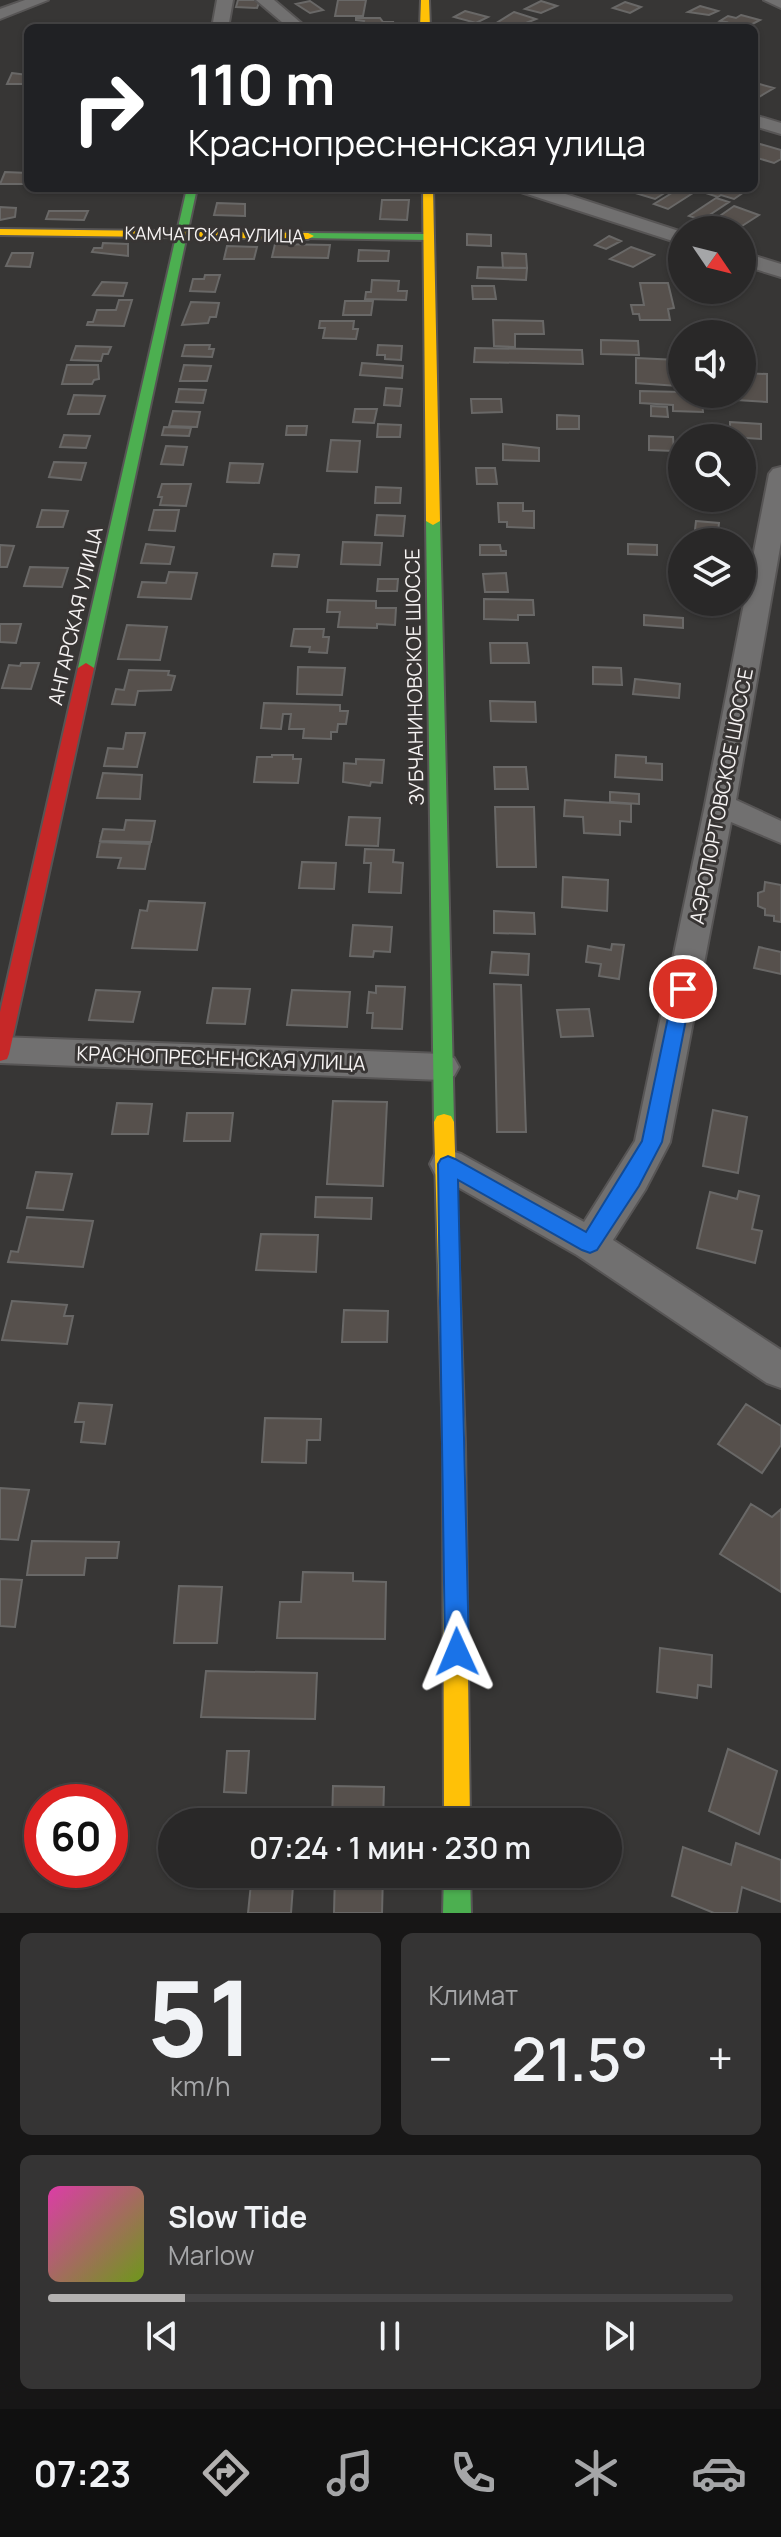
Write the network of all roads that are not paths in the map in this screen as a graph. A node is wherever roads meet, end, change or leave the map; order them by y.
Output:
1 (40, 0) edge
2 (225, 0) edge
3 (264, 0) edge
4 (425, 0) edge
5 (772, 0) edge
6 (781, 3) edge
7 (0, 14) edge
8 (221, 24) edge
9 (294, 24) edge
10 (429, 24) edge
11 (758, 121) edge
12 (781, 129) edge
13 (191, 192) edge
14 (428, 192) edge
15 (540, 192) edge
16 (0, 232) edge
17 (184, 233) junction
18 (668, 233) edge
19 (428, 237) junction
20 (756, 263) edge
21 (781, 271) edge
22 (781, 474) edge
23 (720, 805) junction
24 (781, 833) edge
25 (0, 1051) edge
26 (442, 1067) junction
27 (448, 1164) junction
28 (590, 1244) junction
29 (781, 1371) edge
30 (457, 1808) edge
31 (457, 1888) edge
32 (457, 1913) edge

1 - 7 street
2 - 8 street
3 - 9 street
4 - 10 main road
5 - 6 street
11 - 12 street
13 - 17 main road, АНГАРСКАЯ УЛИЦА
14 - 19 main road, ЗУБЧАНИНОВСКОЕ ШОССЕ
15 - 18 street
16 - 17 main road, КАМЧАТСКАЯ УЛИЦА
17 - 19 main road, КАМЧАТСКАЯ УЛИЦА
17 - 25 main road, АНГАРСКАЯ УЛИЦА
19 - 26 main road, ЗУБЧАНИНОВСКОЕ ШОССЕ
20 - 21 street
22 - 23 street, АЭРОПОРТОВСКОЕ ШОССЕ
23 - 24 street
23 - 28 street, АЭРОПОРТОВСКОЕ ШОССЕ
25 - 26 street, КРАСНОПРЕСНЕНСКАЯ УЛИЦА
26 - 27 main road, ЗУБЧАНИНОВСКОЕ ШОССЕ
27 - 28 street
27 - 30 main road
28 - 29 street
31 - 32 main road

